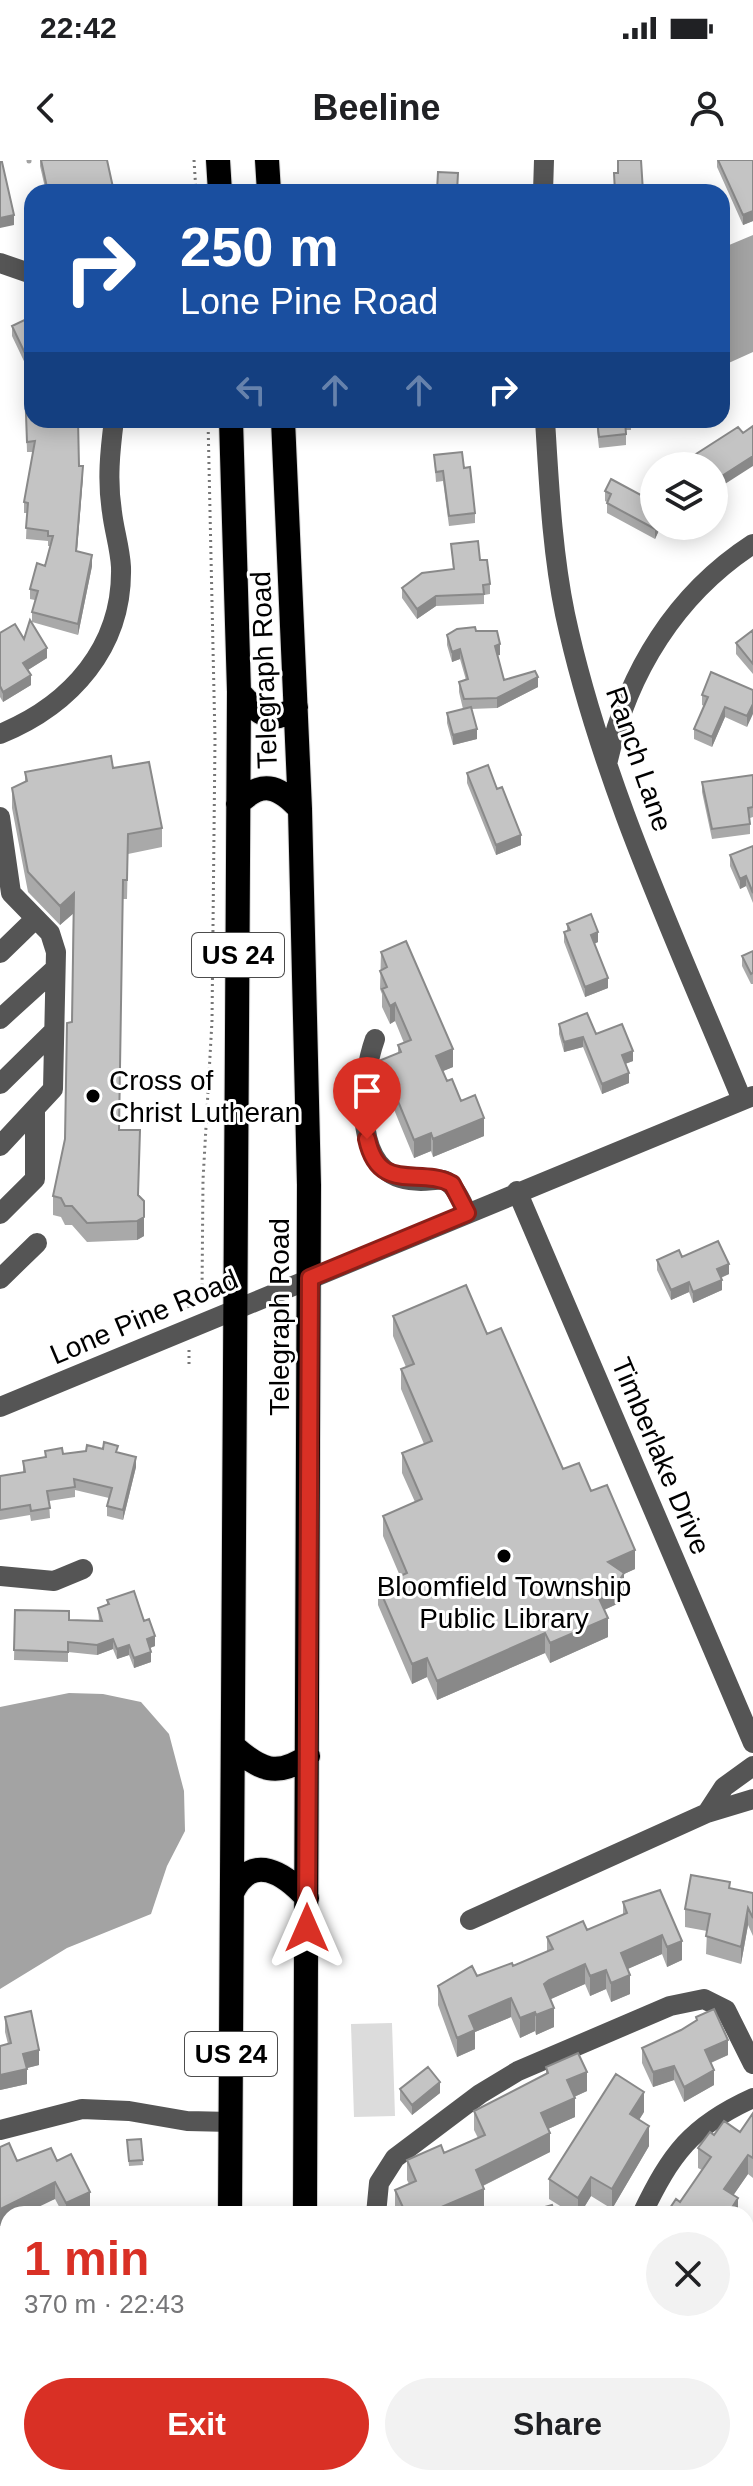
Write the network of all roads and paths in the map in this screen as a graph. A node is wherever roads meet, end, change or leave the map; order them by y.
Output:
1 (194, 160) edge
2 (218, 160) edge
3 (267, 160) edge
4 (544, 160) edge
5 (196, 184) edge
6 (220, 184) edge
7 (268, 184) edge
8 (543, 184) edge
9 (0, 263) edge
10 (24, 271) edge
11 (113, 428) edge
12 (208, 428) edge
13 (231, 428) edge
14 (283, 428) edge
15 (546, 428) edge
16 (753, 544) edge
17 (239, 692) junction
18 (296, 707) junction
19 (0, 734) edge
20 (608, 761) junction
21 (238, 804) junction
22 (300, 809) junction
23 (0, 817) edge
24 (4, 884) edge
25 (35, 919) junction
26 (0, 953) edge
27 (55, 969) junction
28 (0, 1019) edge
29 (53, 1032) junction
30 (375, 1039) dead end
31 (0, 1084) edge
32 (747, 1098) edge
33 (35, 1111) junction
34 (0, 1146) edge
35 (517, 1191) junction
36 (467, 1213) junction
37 (0, 1214) edge
38 (37, 1243) dead end
39 (310, 1278) junction
40 (0, 1279) edge
41 (236, 1309) junction
42 (189, 1312) dead end
43 (0, 1407) edge
44 (83, 1569) dead end
45 (0, 1576) edge
46 (753, 1743) edge
47 (233, 1746) junction
48 (308, 1756) junction
49 (753, 1766) edge
50 (753, 1799) edge
51 (707, 1813) junction
52 (232, 1893) junction
53 (307, 1898) junction
54 (470, 1920) dead end
55 (753, 2064) edge
56 (753, 2098) edge
57 (231, 2122) junction
58 (0, 2130) edge
59 (230, 2206) edge
60 (305, 2206) edge
61 (377, 2206) edge
62 (646, 2206) edge

1 - 5 path
2 - 6 highway
3 - 7 highway
4 - 8 street
9 - 10 street
11 - 19 street
12 - 42 path
13 - 17 highway, Telegraph Road / US 24
14 - 18 highway, Telegraph Road / US 24
15 - 20 street, Ranch Lane
16 - 20 street
17 - 18 highway
17 - 21 highway, Telegraph Road / US 24
18 - 22 highway, Telegraph Road / US 24
20 - 32 street, Ranch Lane
21 - 22 highway
21 - 41 highway, Telegraph Road / US 24
22 - 39 highway, Telegraph Road / US 24
23 - 24 street
24 - 25 street
25 - 26 street
25 - 27 street
27 - 28 street
27 - 29 street
29 - 31 street
29 - 33 street
30 - 36 street
32 - 35 street, Lone Pine Road
33 - 34 street
33 - 37 street
35 - 36 street, Lone Pine Road
35 - 46 street, Timberlake Drive
36 - 39 street, Lone Pine Road
38 - 40 street
39 - 41 street, Lone Pine Road
39 - 48 highway, Telegraph Road / US 24
41 - 43 street, Lone Pine Road
41 - 47 highway, Telegraph Road / US 24
44 - 45 street
47 - 48 highway
47 - 52 highway, Telegraph Road / US 24
48 - 53 highway, Telegraph Road / US 24
49 - 51 street
50 - 51 street
51 - 54 street
52 - 53 highway
52 - 57 highway, Telegraph Road / US 24
53 - 60 highway, Telegraph Road / US 24
55 - 61 street
56 - 62 street
57 - 58 street
57 - 59 highway, Telegraph Road / US 24

